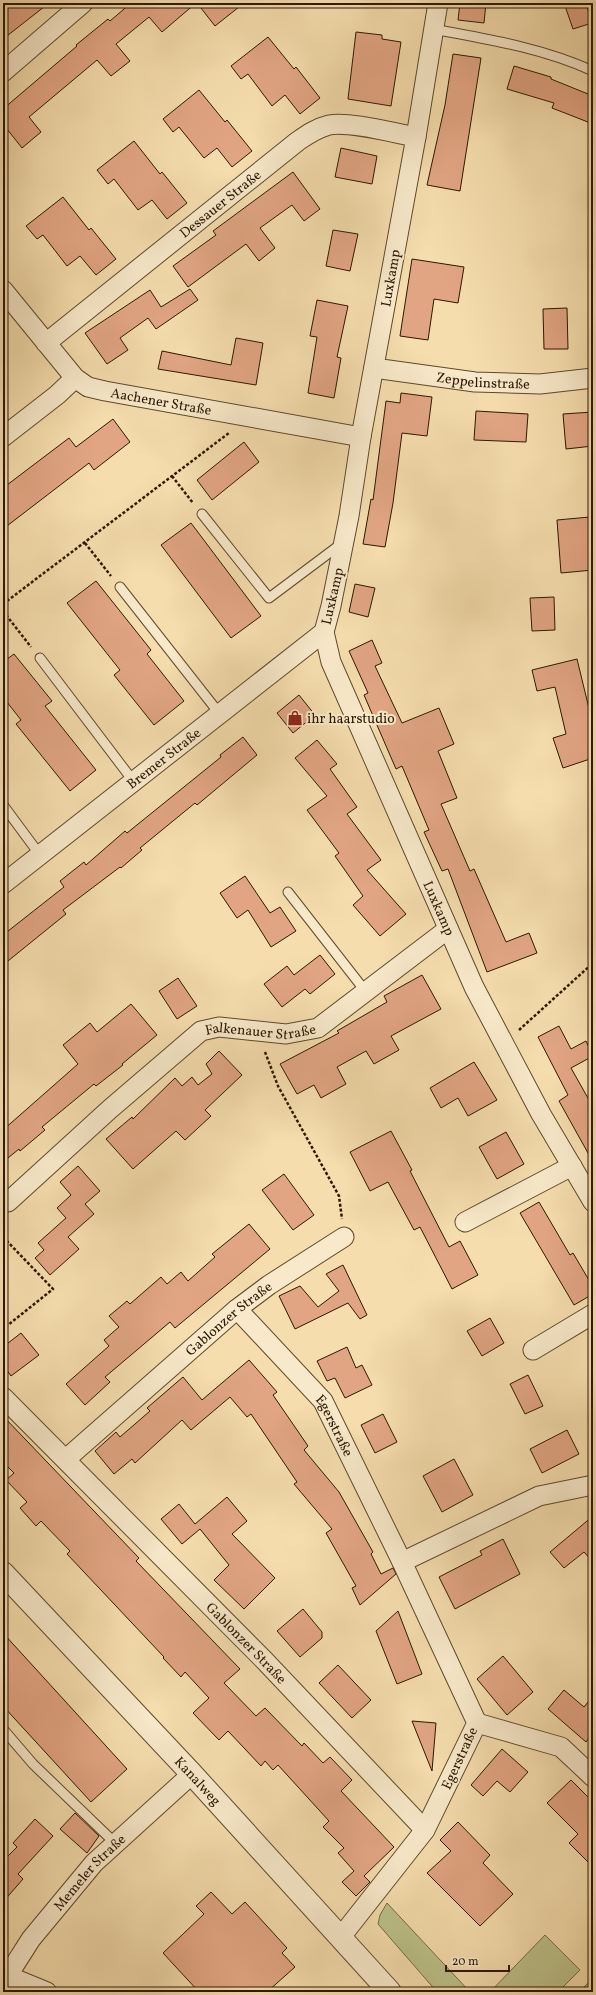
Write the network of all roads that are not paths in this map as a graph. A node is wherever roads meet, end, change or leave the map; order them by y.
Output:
1 (83, 3) edge
2 (438, 3) edge
3 (434, 29) junction
4 (593, 71) edge
5 (3, 72) edge
6 (416, 137) junction
7 (3, 290) edge
8 (46, 343) junction
9 (374, 368) junction
10 (74, 378) junction
11 (593, 378) edge
12 (3, 437) edge
13 (361, 437) junction
14 (202, 514) road end
15 (344, 542) junction
16 (120, 587) road end
17 (324, 632) junction
18 (40, 658) road end
19 (219, 713) junction
20 (134, 782) junction
21 (3, 805) edge
22 (40, 855) junction
23 (3, 884) edge
24 (288, 892) dead end
25 (448, 929) junction
26 (366, 992) junction
27 (572, 1166) junction
28 (8, 1202) dead end
29 (593, 1202) edge
30 (466, 1222) dead end
31 (344, 1237) road end
32 (238, 1309) junction
33 (593, 1314) edge
34 (533, 1350) dead end
35 (3, 1396) edge
36 (66, 1459) junction
37 (593, 1485) edge
38 (402, 1562) junction
39 (3, 1573) edge
40 (476, 1723) junction
41 (3, 1729) edge
42 (192, 1774) junction
43 (593, 1777) edge
44 (425, 1830) junction
45 (115, 1843) junction
46 (340, 1938) junction
47 (6, 1980) edge
48 (47, 1992) edge
49 (390, 1992) edge

1 - 5 street
2 - 3 street, Luxkamp
3 - 4 lane
3 - 6 street, Luxkamp
6 - 8 street, Dessauer Straße
6 - 9 street, Luxkamp
7 - 8 street, Aachener Straße
8 - 10 street, Aachener Straße
9 - 11 street, Zeppelinstraße
9 - 13 street, Luxkamp
10 - 12 street
10 - 13 street, Aachener Straße
13 - 15 street, Luxkamp
14 - 15 lane
15 - 17 street, Luxkamp
16 - 19 lane
17 - 19 street, Bremer Straße
17 - 25 street, Luxkamp
18 - 20 lane
19 - 20 street, Bremer Straße
20 - 22 street, Bremer Straße
21 - 22 lane
22 - 23 street, Bremer Straße
24 - 26 lane
25 - 26 street, Falkenauer Straße
25 - 27 street, Luxkamp
26 - 28 street, Falkenauer Straße
27 - 29 street, Luxkamp
27 - 30 street
31 - 32 street, Gablonzer Straße
32 - 36 street, Gablonzer Straße
32 - 38 street, Egerstraße
33 - 34 street
35 - 36 street, Gablonzer Straße
36 - 44 street, Gablonzer Straße
37 - 38 street
38 - 40 street, Egerstraße
39 - 42 street, Kanalweg
40 - 43 street
40 - 44 street, Egerstraße
41 - 45 lane
42 - 45 street, Memeler Straße
42 - 46 street, Kanalweg
44 - 46 street, Egerstraße
45 - 47 street, Memeler Straße
46 - 49 street, Kanalweg
47 - 48 street

